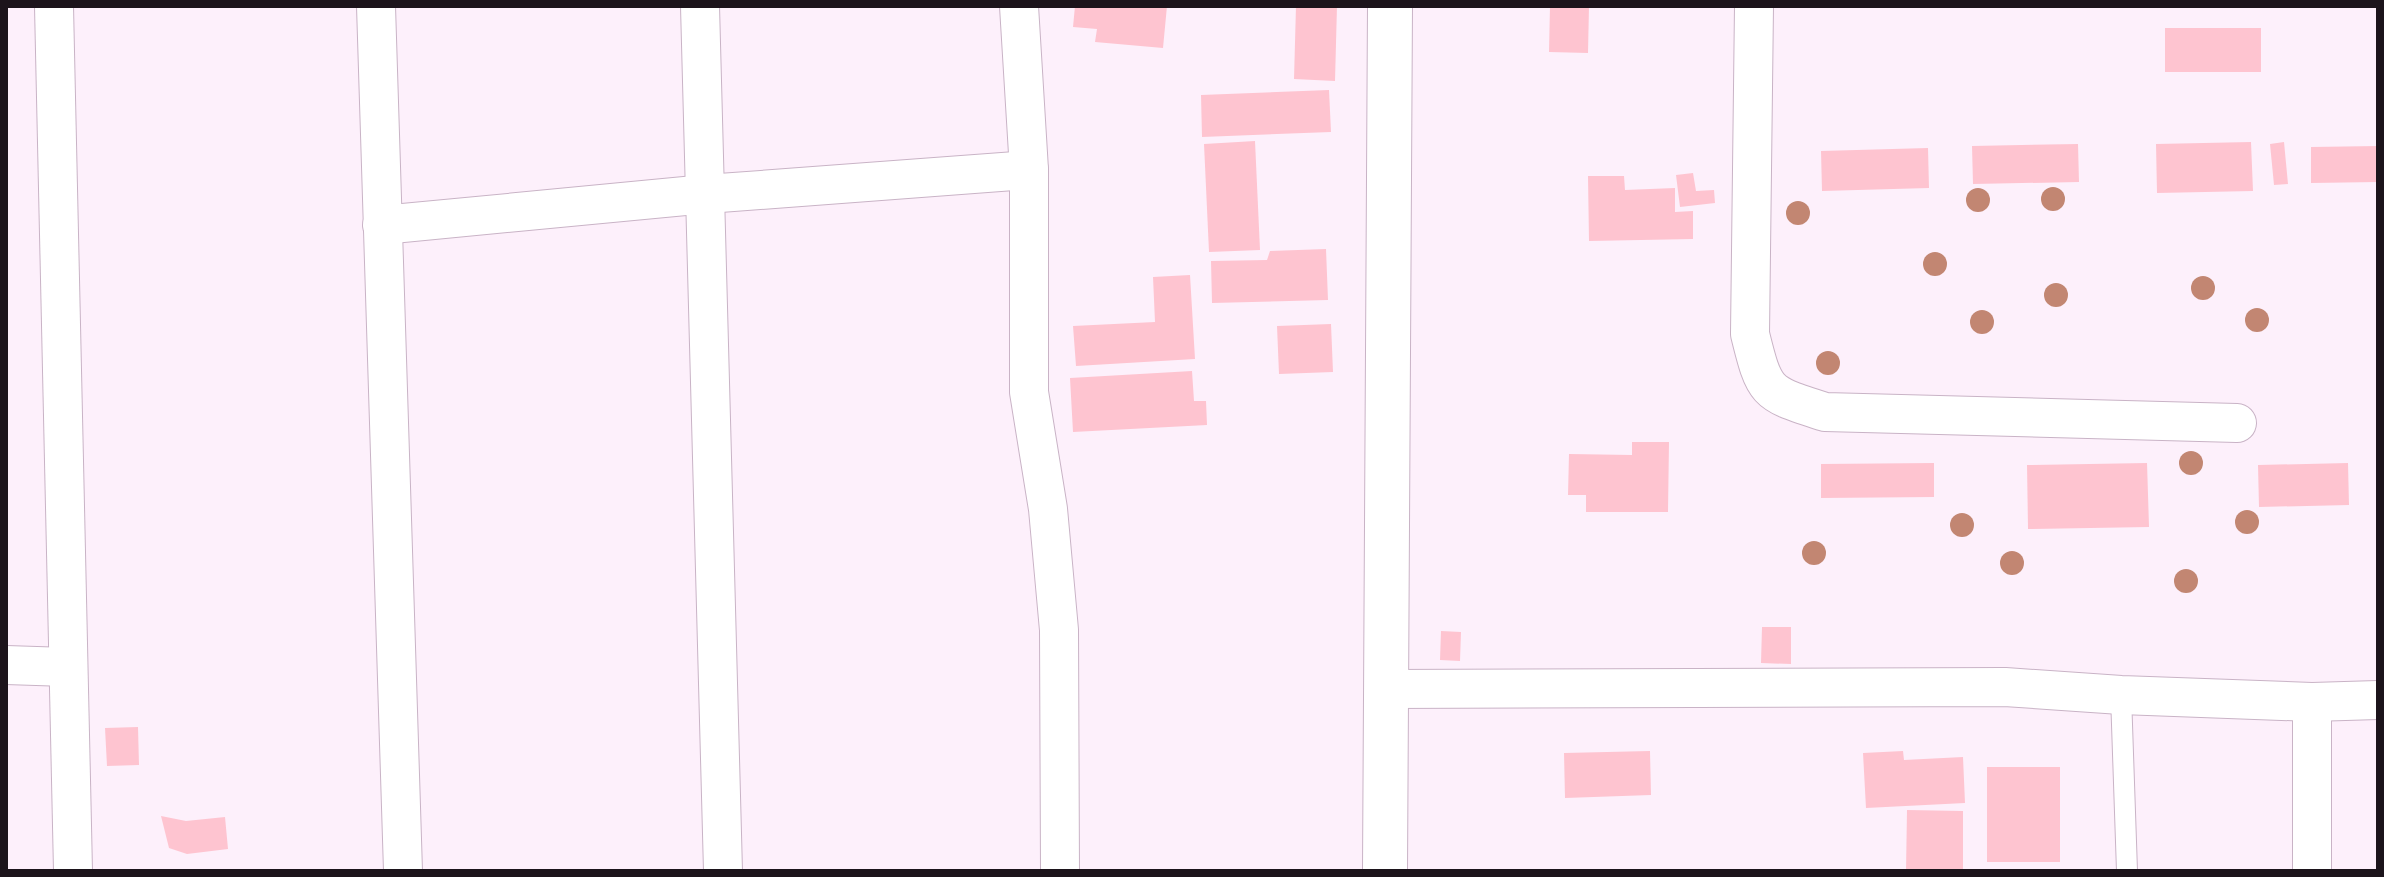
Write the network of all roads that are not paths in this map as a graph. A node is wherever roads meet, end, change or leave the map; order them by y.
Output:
1 (54, 6) edge
2 (376, 6) edge
3 (700, 6) edge
4 (1019, 6) edge
5 (1390, 6) edge
6 (1754, 6) edge
7 (1029, 170) junction
8 (706, 194) junction
9 (382, 225) junction
10 (2237, 423) dead end
11 (6, 665) edge
12 (67, 667) junction
13 (1388, 689) junction
14 (2121, 695) junction
15 (2378, 700) edge
16 (2312, 702) junction
17 (73, 871) edge
18 (403, 871) edge
19 (723, 871) edge
20 (1060, 871) edge
21 (1385, 871) edge
22 (2127, 871) edge
23 (2312, 871) edge

1 - 12 street
2 - 9 street
3 - 8 street
4 - 7 street
5 - 13 street
6 - 10 street
7 - 8 street
7 - 20 street
8 - 9 street
8 - 19 street
9 - 18 street
11 - 12 street
12 - 17 street
13 - 14 street
13 - 21 street
14 - 16 street
14 - 22 lane
15 - 16 street
16 - 23 street

